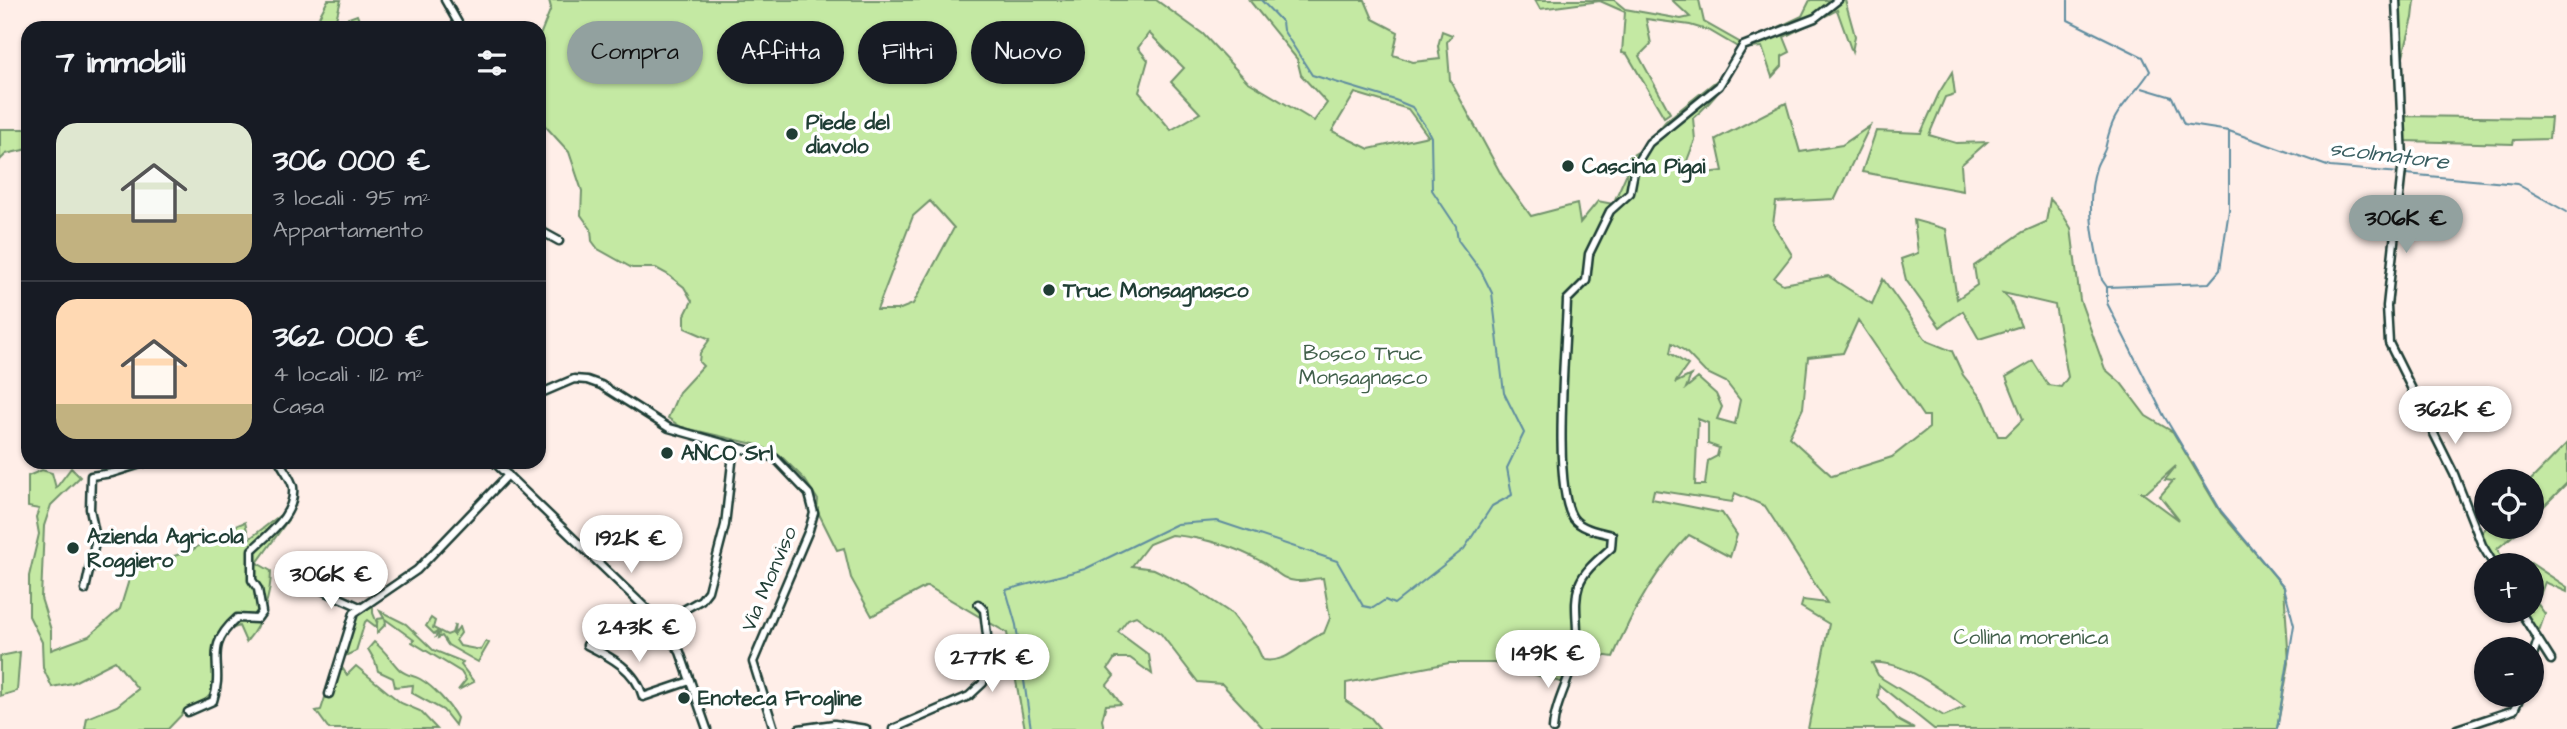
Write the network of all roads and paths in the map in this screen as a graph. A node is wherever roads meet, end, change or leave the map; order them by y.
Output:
1 (445, 0) edge
2 (1838, 0) edge
3 (2396, 0) edge
4 (457, 21) edge
5 (546, 234) edge
6 (559, 241) dead end
7 (546, 391) edge
8 (734, 445) junction
9 (125, 469) edge
10 (284, 469) edge
11 (502, 469) edge
12 (508, 475) junction
13 (2487, 553) edge
14 (315, 587) dead end
15 (85, 590) dead end
16 (978, 604) dead end
17 (360, 607) junction
18 (661, 623) junction
19 (587, 645) dead end
20 (2544, 649) edge
21 (2551, 660) dead end
22 (690, 681) junction
23 (329, 694) dead end
24 (2515, 707) edge
25 (188, 712) dead end
26 (707, 729) edge
27 (774, 729) edge
28 (799, 729) edge
29 (866, 729) edge
30 (893, 729) edge
31 (1553, 729) edge
32 (2457, 729) edge

1 - 4 street
2 - 31 street
3 - 13 street
5 - 6 street
7 - 8 street, Via Monviso
8 - 18 street
8 - 27 street, Via Monviso
9 - 15 street
10 - 25 street
11 - 12 street
12 - 17 street
12 - 18 street
14 - 17 street
16 - 30 street
17 - 23 street
18 - 22 street
19 - 22 street
20 - 21 street
22 - 26 street
24 - 32 street
28 - 29 street

